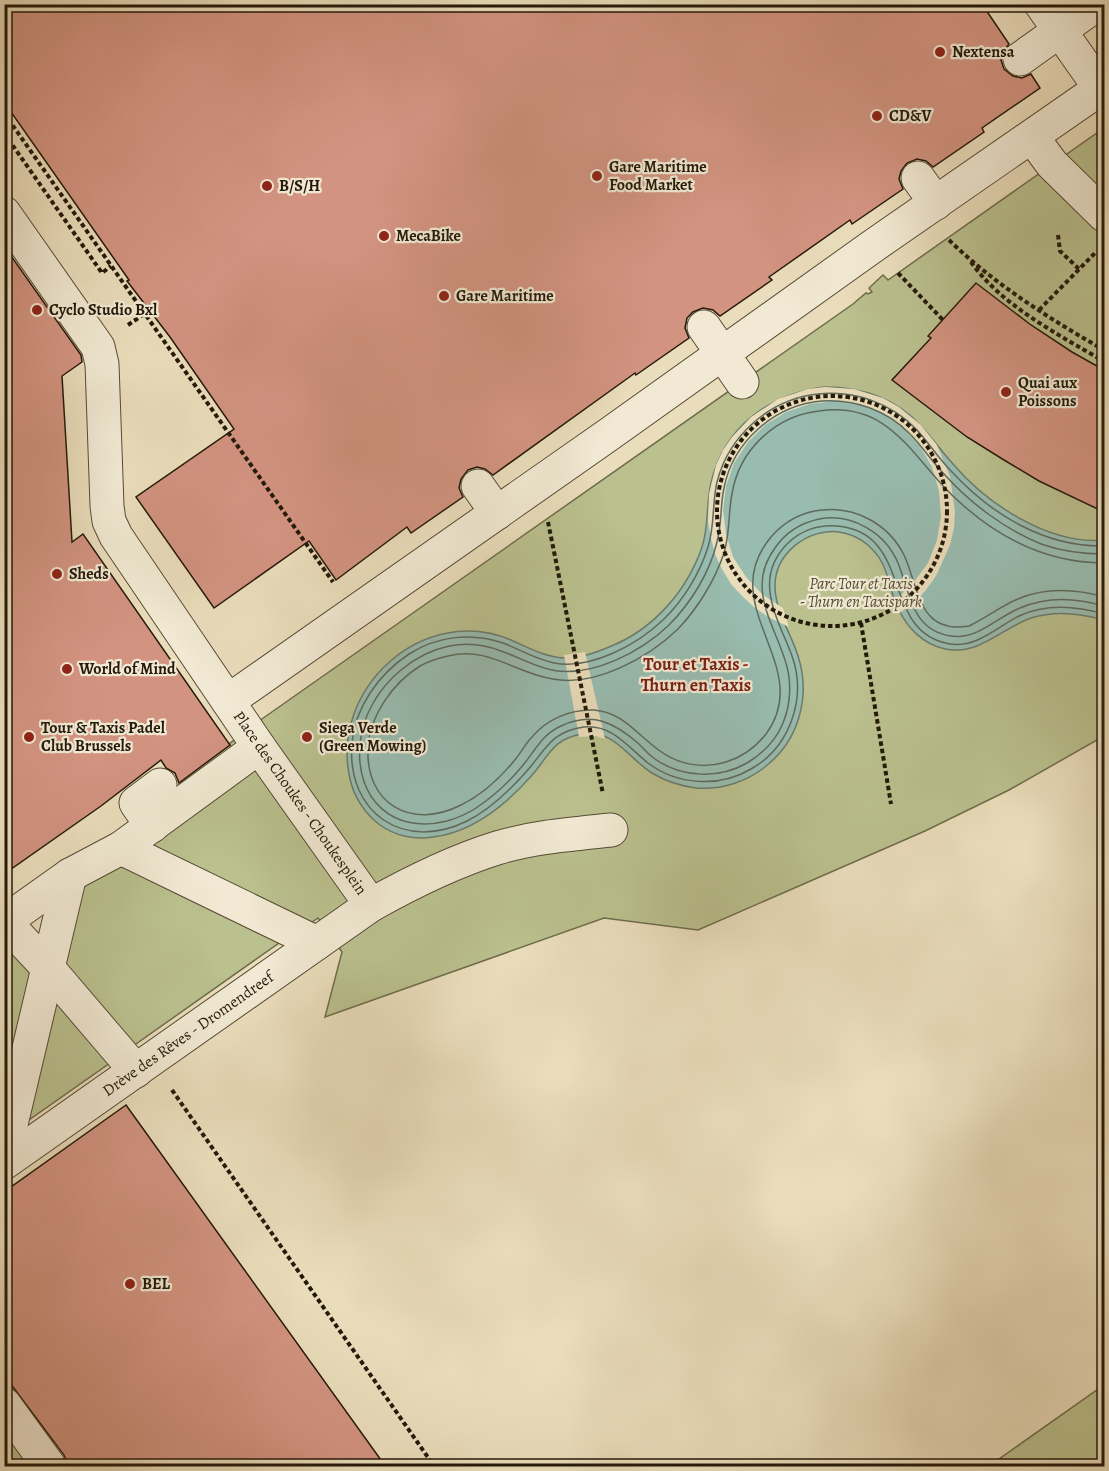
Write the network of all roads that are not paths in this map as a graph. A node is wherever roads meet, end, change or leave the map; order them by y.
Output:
1 (1097, 4) edge
2 (1050, 18) edge
3 (1020, 59) dead end
4 (1102, 87) edge
5 (1032, 137) junction
6 (4, 213) edge
7 (1104, 214) edge
8 (704, 327) dead end
9 (722, 354) junction
10 (742, 382) dead end
11 (478, 486) dead end
12 (497, 513) junction
13 (228, 701) junction
14 (260, 747) junction
15 (160, 785) dead end
16 (152, 826) junction
17 (611, 830) dead end
18 (122, 848) junction
19 (70, 875) junction
20 (371, 905) junction
21 (5, 922) edge
22 (317, 943) junction
23 (48, 968) junction
24 (144, 1065) junction
25 (4, 1154) edge
26 (4, 1162) edge
27 (4, 1404) edge
28 (49, 1467) edge

1 - 2 street
2 - 3 street
2 - 4 street
4 - 5 street
5 - 7 street
5 - 9 street
6 - 13 street, Place des Choukes - Choukesplein
8 - 9 street
9 - 10 street
9 - 12 street
11 - 12 street
12 - 13 street
13 - 14 street, Place des Choukes - Choukesplein
14 - 16 street
14 - 20 street, Place des Choukes - Choukesplein
15 - 16 street
16 - 18 street
17 - 20 street, Drève des Rêves - Dromendreef
18 - 19 street
18 - 22 street
19 - 21 street
19 - 23 street
20 - 22 street, Drève des Rêves - Dromendreef
21 - 23 street
22 - 24 street, Drève des Rêves - Dromendreef
23 - 24 street
23 - 25 street
24 - 26 street, Drève des Rêves - Dromendreef
27 - 28 street

